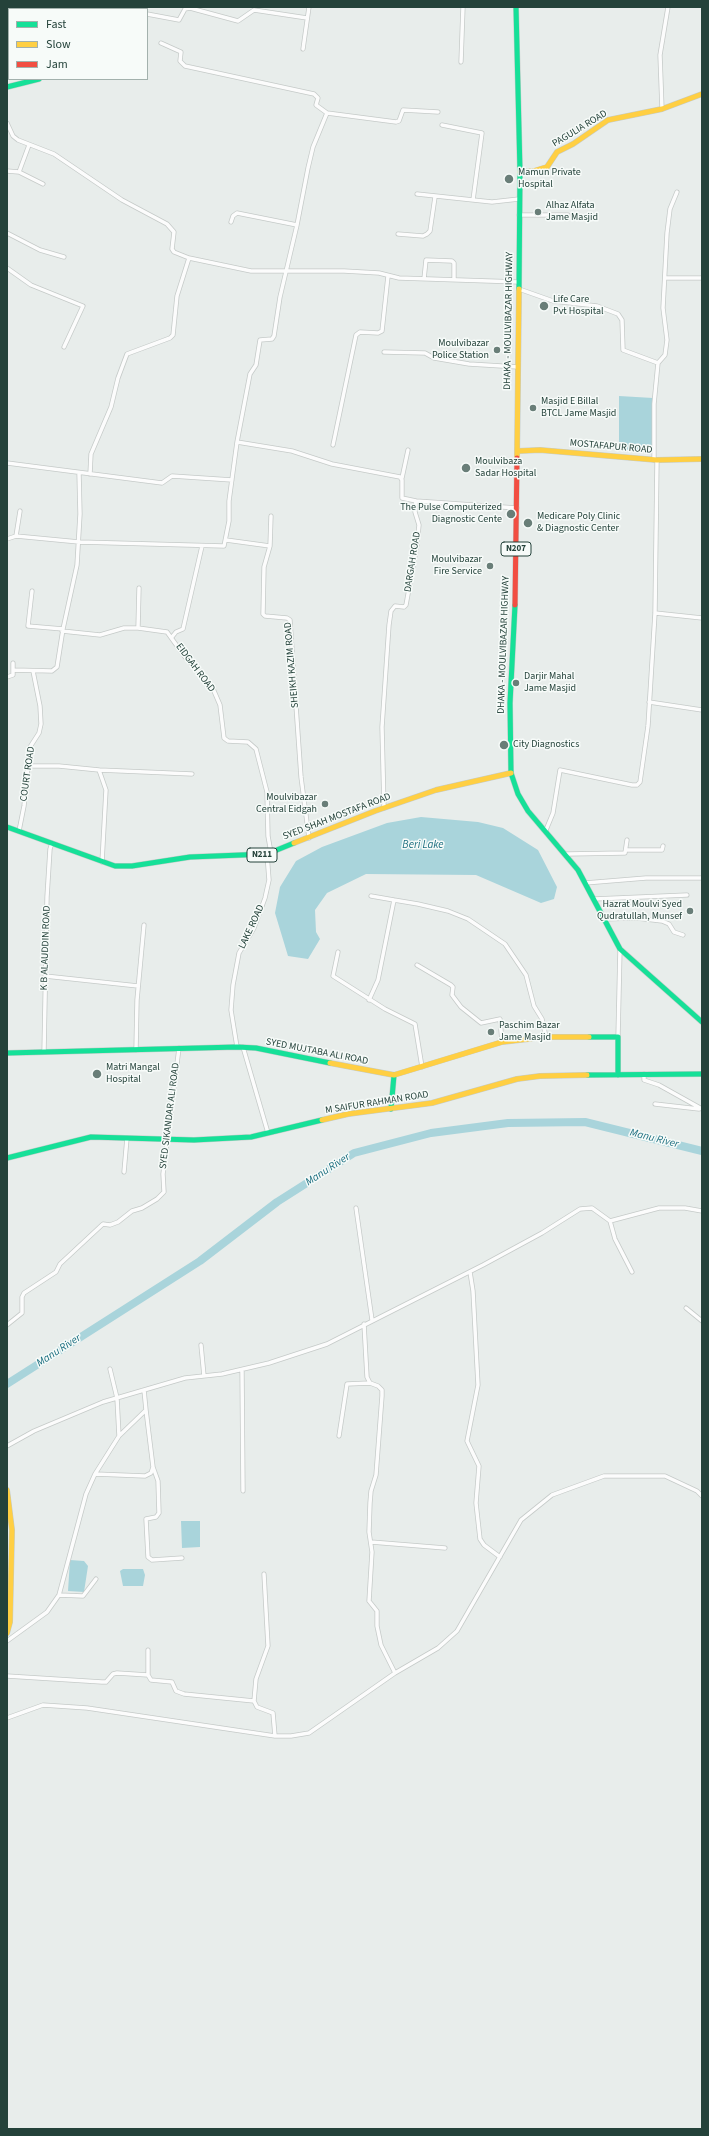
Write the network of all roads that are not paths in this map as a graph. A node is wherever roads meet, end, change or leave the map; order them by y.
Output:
1 (309, 7) edge
2 (463, 7) edge
3 (516, 7) edge
4 (668, 7) edge
5 (148, 14) edge
6 (307, 18) junction
7 (161, 43) dead end
8 (303, 49) dead end
9 (462, 62) dead end
10 (29, 80) edge
11 (7, 87) edge
12 (702, 94) edge
13 (662, 109) junction
14 (438, 112) dead end
15 (327, 113) junction
16 (7, 123) edge
17 (442, 125) dead end
18 (29, 145) junction
19 (7, 171) edge
20 (19, 172) junction
21 (520, 172) junction
22 (43, 184) dead end
23 (677, 192) dead end
24 (417, 194) dead end
25 (435, 197) junction
26 (519, 198) junction
27 (473, 200) junction
28 (519, 215) junction
29 (568, 215) dead end
30 (230, 222) dead end
31 (297, 225) junction
32 (7, 233) edge
33 (398, 234) dead end
34 (64, 257) dead end
35 (189, 258) junction
36 (7, 268) edge
37 (286, 271) junction
38 (388, 276) junction
39 (666, 278) junction
40 (702, 278) edge
41 (424, 279) junction
42 (454, 280) junction
43 (519, 282) junction
44 (519, 290) junction
45 (64, 348) dead end
46 (384, 352) dead end
47 (658, 363) junction
48 (518, 368) junction
49 (237, 442) junction
50 (333, 445) dead end
51 (408, 450) dead end
52 (518, 451) junction
53 (702, 459) edge
54 (656, 460) junction
55 (8, 463) edge
56 (79, 473) junction
57 (90, 474) junction
58 (402, 478) junction
59 (232, 480) junction
60 (416, 501) junction
61 (517, 508) junction
62 (20, 511) dead end
63 (271, 516) dead end
64 (16, 536) junction
65 (7, 539) edge
66 (226, 540) junction
67 (79, 542) junction
68 (202, 546) junction
69 (270, 546) junction
70 (139, 588) dead end
71 (32, 590) dead end
72 (655, 613) junction
73 (702, 618) edge
74 (138, 628) junction
75 (62, 630) junction
76 (172, 637) junction
77 (13, 664) dead end
78 (14, 670) junction
79 (33, 671) junction
80 (7, 677) edge
81 (649, 702) junction
82 (702, 710) edge
83 (28, 766) junction
84 (99, 770) junction
85 (511, 773) junction
86 (192, 774) dead end
87 (384, 808) junction
88 (7, 827) edge
89 (546, 830) junction
90 (19, 831) junction
91 (309, 838) junction
92 (627, 840) dead end
93 (52, 843) junction
94 (663, 846) dead end
95 (626, 850) junction
96 (269, 854) junction
97 (567, 854) junction
98 (102, 862) junction
99 (702, 878) edge
100 (585, 883) junction
101 (687, 895) dead end
102 (371, 896) dead end
103 (594, 899) junction
104 (394, 900) junction
105 (605, 919) junction
106 (144, 924) dead end
107 (683, 935) dead end
108 (620, 949) junction
109 (338, 952) dead end
110 (416, 965) dead end
111 (45, 976) junction
112 (138, 986) junction
113 (368, 1000) junction
114 (702, 1022) edge
115 (546, 1037) junction
116 (618, 1037) junction
117 (502, 1042) junction
118 (240, 1047) junction
119 (179, 1048) junction
120 (136, 1050) junction
121 (44, 1052) junction
122 (7, 1054) edge
123 (422, 1067) junction
124 (644, 1074) junction
125 (702, 1074) edge
126 (394, 1075) junction
127 (618, 1075) junction
128 (655, 1104) dead end
129 (391, 1109) junction
130 (701, 1109) edge
131 (268, 1133) junction
132 (127, 1138) junction
133 (168, 1140) junction
134 (7, 1158) edge
135 (124, 1172) dead end
136 (356, 1208) dead end
137 (702, 1211) edge
138 (610, 1221) junction
139 (470, 1272) junction
140 (632, 1272) dead end
141 (686, 1308) dead end
142 (372, 1320) junction
143 (702, 1321) edge
144 (364, 1324) junction
145 (7, 1325) edge
146 (201, 1345) dead end
147 (110, 1369) dead end
148 (242, 1370) junction
149 (204, 1376) junction
150 (370, 1384) junction
151 (144, 1390) junction
152 (117, 1398) junction
153 (146, 1410) junction
154 (119, 1436) junction
155 (339, 1436) dead end
156 (7, 1446) edge
157 (153, 1467) junction
158 (95, 1474) junction
159 (7, 1490) edge
160 (243, 1491) dead end
161 (702, 1496) edge
162 (371, 1542) junction
163 (445, 1548) dead end
164 (500, 1556) junction
165 (182, 1558) dead end
166 (264, 1574) dead end
167 (96, 1579) dead end
168 (59, 1595) junction
169 (7, 1632) edge
170 (7, 1641) edge
171 (148, 1650) dead end
172 (395, 1673) junction
173 (148, 1675) junction
174 (7, 1676) edge
175 (254, 1701) junction
176 (7, 1718) edge
177 (275, 1736) junction

1 - 6 street
2 - 9 street
3 - 21 main road, DHAKA - MOULVIBAZAR HIGHWAY / N207
4 - 13 street
5 - 6 street
6 - 8 street
7 - 15 street
10 - 11 main road
12 - 13 main road, PAGULIA ROAD
13 - 21 main road, PAGULIA ROAD
14 - 15 street
15 - 31 street
16 - 18 street
17 - 27 street
18 - 20 street
18 - 35 street
19 - 20 street
20 - 22 street
21 - 26 main road, DHAKA - MOULVIBAZAR HIGHWAY / N207
23 - 39 street
24 - 25 street
25 - 27 street
25 - 33 street
26 - 27 street
26 - 28 main road, DHAKA - MOULVIBAZAR HIGHWAY / N207
28 - 29 street
28 - 43 main road, DHAKA - MOULVIBAZAR HIGHWAY / N207
30 - 31 street
31 - 37 street
32 - 34 street
35 - 37 street
35 - 57 street
36 - 45 street
37 - 38 street
37 - 49 street
38 - 41 street
38 - 50 street
39 - 40 street
39 - 47 street
41 - 42 street
41 - 42 street
42 - 43 street
43 - 44 main road, DHAKA - MOULVIBAZAR HIGHWAY / N207
44 - 47 street
44 - 48 main road, DHAKA - MOULVIBAZAR HIGHWAY / N207
46 - 48 street
47 - 54 street
48 - 52 main road, DHAKA - MOULVIBAZAR HIGHWAY / N207
49 - 58 street
49 - 59 street
51 - 58 street
52 - 54 main road, MOSTAFAPUR ROAD
52 - 61 main road, DHAKA - MOULVIBAZAR HIGHWAY / N207
53 - 54 main road, MOSTAFAPUR ROAD
54 - 72 street
55 - 56 street
56 - 57 street
56 - 67 street
57 - 59 street
58 - 60 street
59 - 66 street
60 - 61 street
60 - 87 street, DARGAH ROAD
61 - 85 main road, DHAKA - MOULVIBAZAR HIGHWAY / N207
62 - 64 street
63 - 69 street, SHEIKH KAZIM ROAD
64 - 65 street
64 - 67 street
66 - 68 street
66 - 69 street
67 - 68 street
67 - 75 street
68 - 76 street
69 - 91 street, SHEIKH KAZIM ROAD
70 - 74 street
71 - 75 street, EIDGAH ROAD
72 - 73 street
72 - 81 street
74 - 75 street, EIDGAH ROAD
74 - 76 street, EIDGAH ROAD
75 - 79 street
76 - 96 street, EIDGAH ROAD
77 - 78 street
78 - 79 street
78 - 80 street
79 - 83 street, COURT ROAD
81 - 82 street
81 - 89 street
83 - 84 street
83 - 90 street, COURT ROAD
84 - 86 street
84 - 98 street
85 - 87 main road, SYED SHAH MOSTAFA ROAD / N211
85 - 89 main road, DHAKA - MOULVIBAZAR HIGHWAY / N207
87 - 91 main road, SYED SHAH MOSTAFA ROAD / N211
88 - 90 main road, SYED SHAH MOSTAFA ROAD / N211
89 - 97 main road, DHAKA - MOULVIBAZAR HIGHWAY / N207
90 - 93 main road, SYED SHAH MOSTAFA ROAD / N211
91 - 96 main road, SYED SHAH MOSTAFA ROAD / N211
92 - 95 street
93 - 98 main road, SYED SHAH MOSTAFA ROAD / N211
93 - 111 street, K B ALAUDDIN ROAD
94 - 95 street
95 - 97 street
96 - 98 main road, SYED SHAH MOSTAFA ROAD / N211
96 - 118 street, LAKE ROAD
97 - 100 main road, DHAKA - MOULVIBAZAR HIGHWAY / N207
99 - 100 street
100 - 103 main road, DHAKA - MOULVIBAZAR HIGHWAY / N207
101 - 103 street
102 - 104 street
103 - 105 main road, DHAKA - MOULVIBAZAR HIGHWAY / N207
104 - 113 street
104 - 115 street
105 - 107 street
105 - 108 main road, DHAKA - MOULVIBAZAR HIGHWAY / N207
106 - 112 street
108 - 114 main road, DHAKA - MOULVIBAZAR HIGHWAY / N207
108 - 116 street
109 - 113 street
110 - 117 street
111 - 112 street
111 - 121 street, K B ALAUDDIN ROAD
112 - 120 street
113 - 123 street
115 - 116 main road, SYED MUJTABA ALI ROAD
115 - 117 main road, SYED MUJTABA ALI ROAD
116 - 127 main road
117 - 123 main road, SYED MUJTABA ALI ROAD
118 - 119 main road, SYED MUJTABA ALI ROAD
118 - 126 main road, SYED MUJTABA ALI ROAD
118 - 131 street, LAKE ROAD
119 - 120 main road, SYED MUJTABA ALI ROAD
119 - 133 street, SYED SIKANDAR ALI ROAD
120 - 121 main road, SYED MUJTABA ALI ROAD
121 - 122 main road, SYED MUJTABA ALI ROAD
123 - 126 main road, SYED MUJTABA ALI ROAD
124 - 125 main road, M SAIFUR RAHMAN ROAD
124 - 127 main road, M SAIFUR RAHMAN ROAD
124 - 130 street
126 - 129 main road
127 - 129 main road, M SAIFUR RAHMAN ROAD
128 - 130 street
129 - 131 main road, M SAIFUR RAHMAN ROAD
131 - 133 main road, M SAIFUR RAHMAN ROAD
132 - 133 main road, M SAIFUR RAHMAN ROAD
132 - 134 main road, M SAIFUR RAHMAN ROAD
132 - 135 street
133 - 145 street, SYED SIKANDAR ALI ROAD
136 - 142 street
137 - 138 street
138 - 139 street
138 - 140 street
139 - 142 street
139 - 164 street
141 - 143 street
142 - 144 street
144 - 148 street
144 - 150 street
146 - 149 street
147 - 152 street
148 - 149 street
148 - 160 street
149 - 151 street
150 - 155 street
150 - 162 street
151 - 152 street
151 - 153 street
152 - 154 street
152 - 156 street
153 - 154 street
153 - 157 street
154 - 158 street
157 - 158 street
157 - 165 street
158 - 168 street
159 - 169 main road
161 - 164 street
162 - 163 street
162 - 172 street
164 - 172 street
166 - 175 street
167 - 168 street
168 - 170 street
171 - 173 street
172 - 177 street
173 - 174 street
173 - 175 street
175 - 177 street
176 - 177 street

